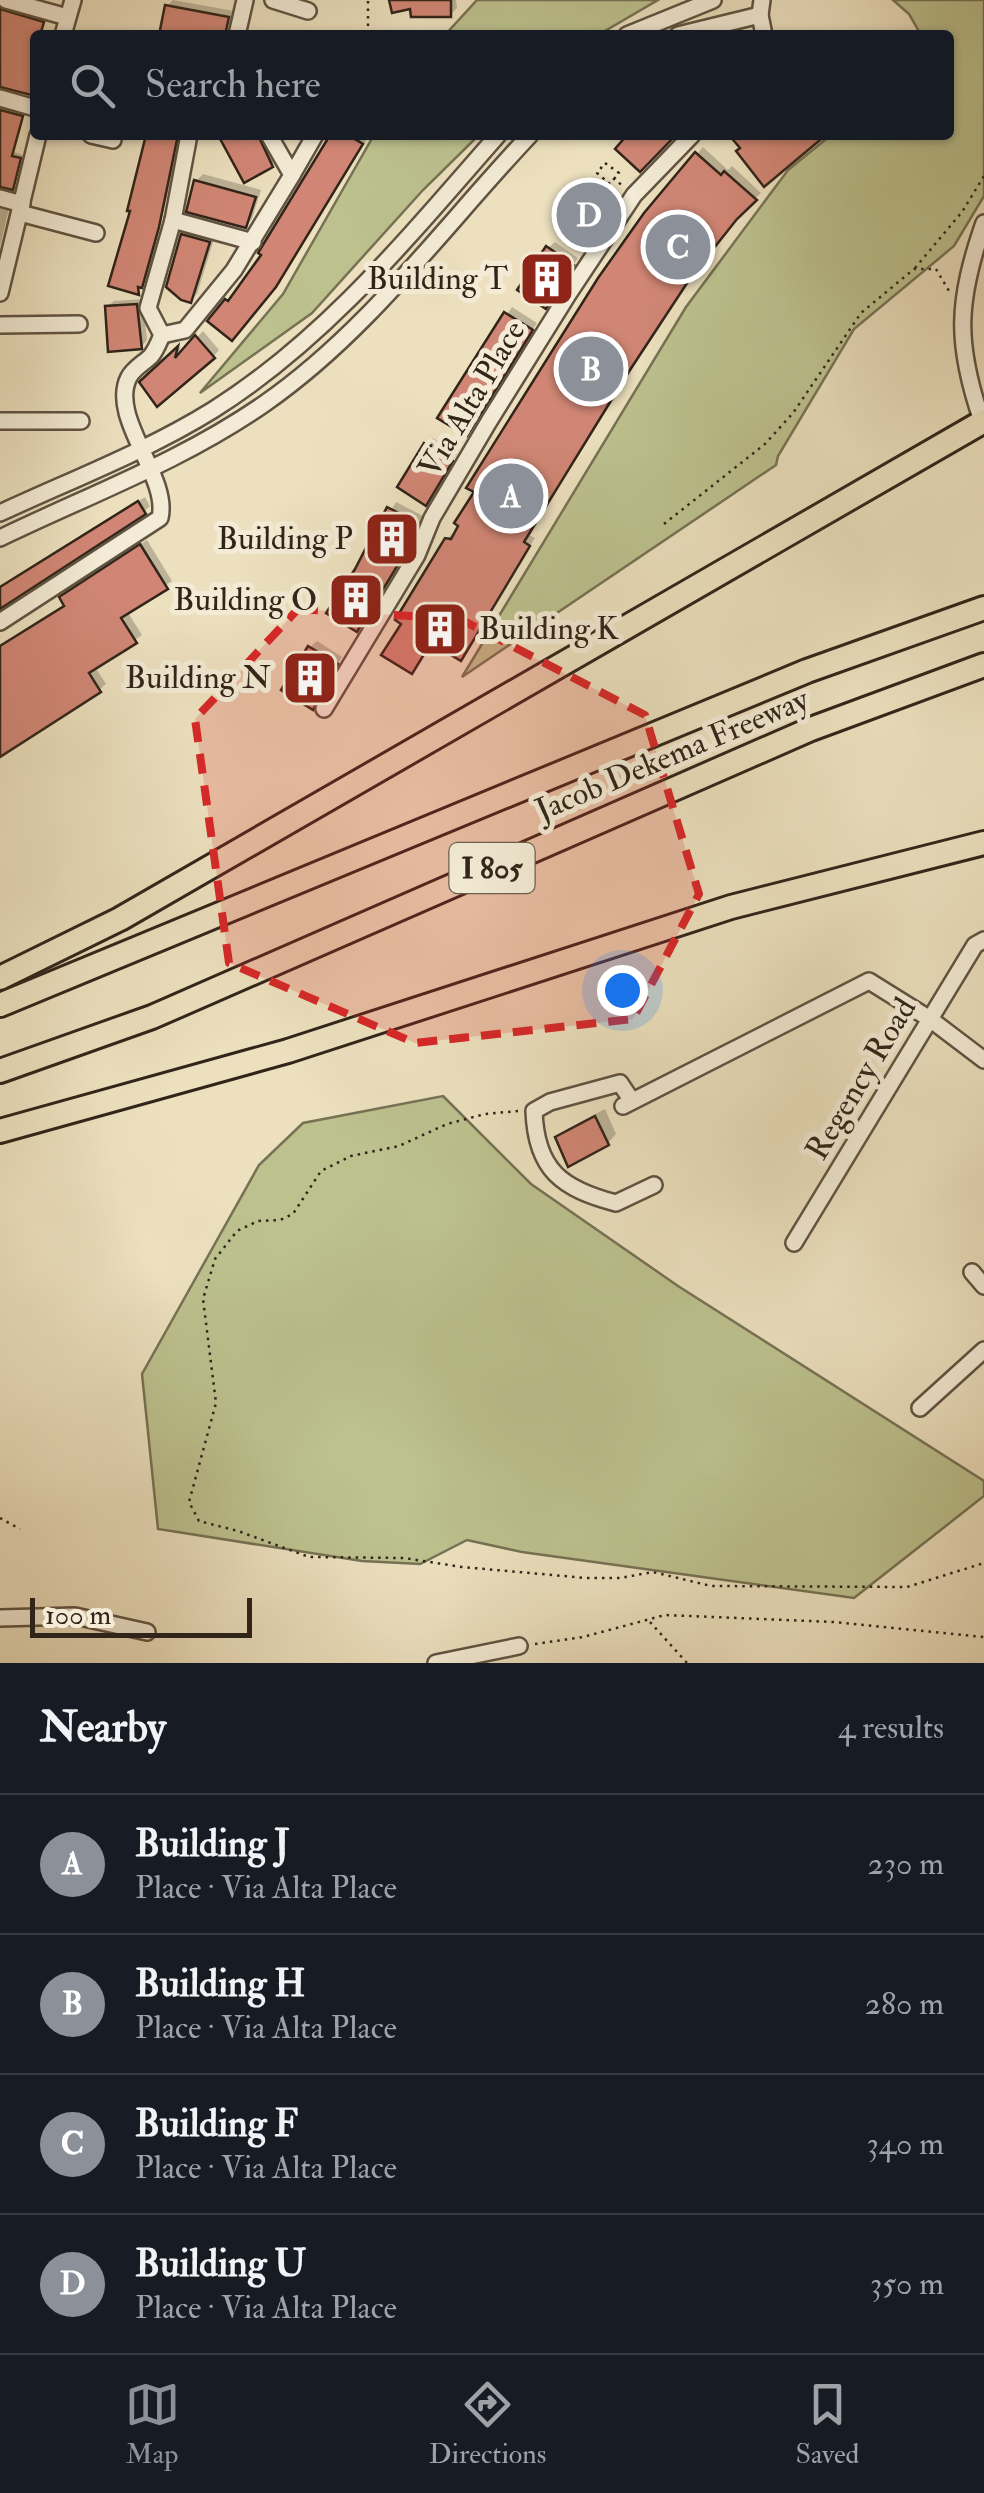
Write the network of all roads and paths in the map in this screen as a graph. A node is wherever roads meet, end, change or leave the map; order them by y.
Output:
1 (6, 0) edge
2 (73, 0) edge
3 (245, 0) edge
4 (273, 0) edge
5 (368, 0) edge
6 (713, 0) edge
7 (750, 0) edge
8 (761, 7) edge
9 (308, 11) dead end
10 (68, 17) junction
11 (368, 26) dead end
12 (64, 30) edge
13 (237, 30) edge
14 (639, 30) edge
15 (693, 30) edge
16 (0, 98) edge
17 (30, 107) edge
18 (37, 140) edge
19 (188, 140) edge
20 (272, 140) edge
21 (312, 140) edge
22 (493, 140) edge
23 (525, 140) edge
24 (687, 140) edge
25 (292, 175) junction
26 (984, 176) edge
27 (614, 179) dead end
28 (627, 189) dead end
29 (0, 198) edge
30 (21, 209) junction
31 (174, 220) junction
32 (984, 223) edge
33 (96, 233) dead end
34 (252, 242) junction
35 (914, 270) junction
36 (0, 293) edge
37 (952, 297) dead end
38 (0, 324) edge
39 (79, 324) dead end
40 (162, 335) junction
41 (198, 418) junction
42 (0, 421) edge
43 (81, 421) dead end
44 (983, 421) edge
45 (141, 448) junction
46 (151, 470) junction
47 (82, 500) junction
48 (0, 513) edge
49 (664, 524) dead end
50 (0, 538) edge
51 (984, 608) edge
52 (0, 622) edge
53 (984, 665) edge
54 (324, 709) dead end
55 (984, 843) edge
56 (980, 942) edge
57 (0, 978) edge
58 (0, 1005) edge
59 (930, 1019) junction
60 (984, 1060) edge
61 (0, 1071) edge
62 (534, 1111) junction
63 (0, 1131) edge
64 (654, 1185) dead end
65 (794, 1243) dead end
66 (972, 1272) dead end
67 (984, 1286) edge
68 (984, 1350) edge
69 (920, 1408) dead end
70 (0, 1518) edge
71 (20, 1530) dead end
72 (984, 1563) edge
73 (0, 1618) edge
74 (650, 1620) junction
75 (146, 1632) dead end
76 (984, 1637) edge
77 (519, 1646) joint
78 (436, 1663) edge
79 (687, 1663) edge

1 - 10 street
2 - 10 street
3 - 13 street
4 - 9 street
5 - 11 path
6 - 14 street
7 - 8 street
8 - 15 street
10 - 12 street
16 - 17 street
18 - 30 street
19 - 31 street
20 - 25 street
21 - 25 street
22 - 41 street
23 - 46 street
24 - 54 street, Via Alta Place
25 - 34 street
26 - 35 path
27 - 28 path
29 - 30 street
30 - 33 street
30 - 36 street
31 - 34 street
31 - 40 street
32 - 44 street
34 - 40 street
35 - 37 path
35 - 49 path
38 - 39 street
40 - 45 street
41 - 45 street
41 - 46 street
42 - 43 street
44 - 57 highway
45 - 46 street
45 - 47 street
45 - 48 street
46 - 47 street
46 - 52 street
47 - 50 street
51 - 58 highway, Jacob Dekema Freeway / I 805
53 - 61 highway, Jacob Dekema Freeway / I 805
55 - 63 highway
56 - 59 street, Regency Road
59 - 60 street
59 - 62 street
59 - 65 street, Regency Road
62 - 64 street
62 - 72 path
66 - 67 street
68 - 69 street
70 - 71 path
73 - 75 street
74 - 76 path
74 - 77 path
74 - 79 path
77 - 78 street

